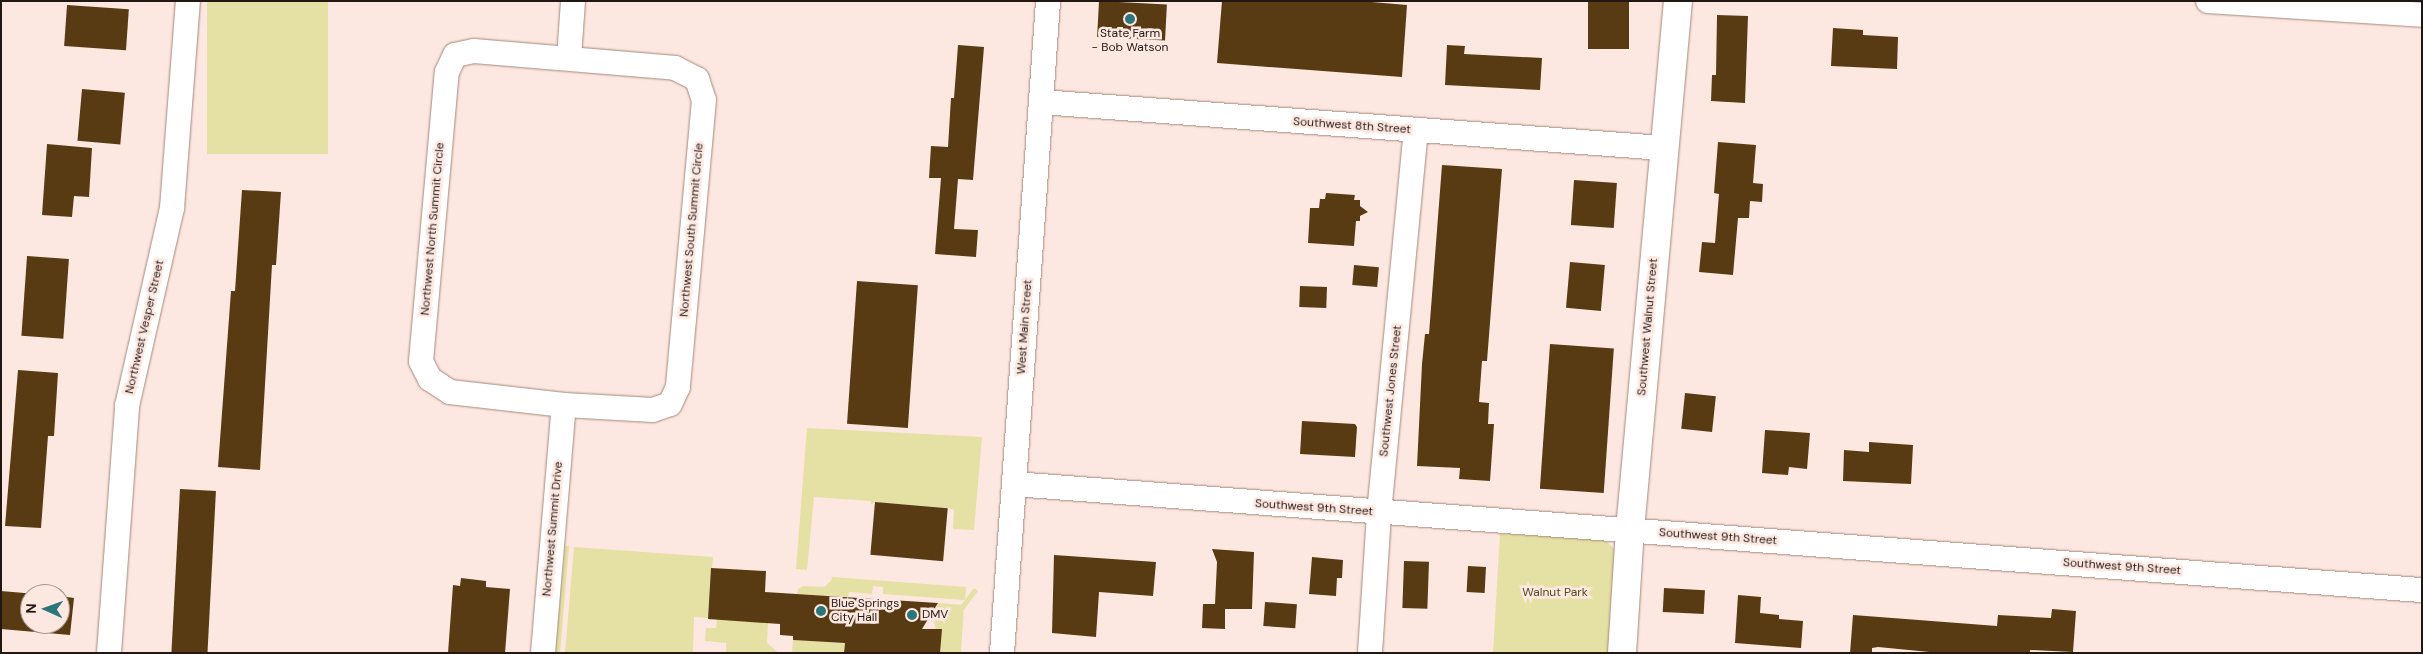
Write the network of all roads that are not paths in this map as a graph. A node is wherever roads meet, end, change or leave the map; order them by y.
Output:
1 (188, 1) edge
2 (573, 1) edge
3 (1048, 1) edge
4 (1678, 1) edge
5 (2208, 1) edge
6 (2422, 15) edge
7 (569, 58) junction
8 (1041, 102) junction
9 (1416, 130) junction
10 (1663, 148) junction
11 (564, 405) junction
12 (1014, 484) junction
13 (1379, 513) junction
14 (1630, 530) junction
15 (2422, 590) edge
16 (109, 653) edge
17 (543, 653) edge
18 (1002, 653) edge
19 (1370, 653) edge
20 (1622, 653) edge

1 - 16 street, Northwest Vesper Street
2 - 7 street
3 - 8 street, West Main Street
4 - 10 street, Southwest Walnut Street
5 - 6 street
7 - 11 street, Northwest South Summit Circle
7 - 11 street, Northwest North Summit Circle
8 - 9 street, Southwest 8th Street
8 - 12 street, West Main Street
9 - 10 street, Southwest 8th Street
9 - 13 street, Southwest Jones Street
10 - 14 street, Southwest Walnut Street
11 - 17 street, Northwest Summit Drive
12 - 13 street, Southwest 9th Street
12 - 18 street, West Main Street
13 - 14 street, Southwest 9th Street
13 - 19 street, Southwest Jones Street
14 - 15 street, Southwest 9th Street
14 - 20 street, Southwest Walnut Street

